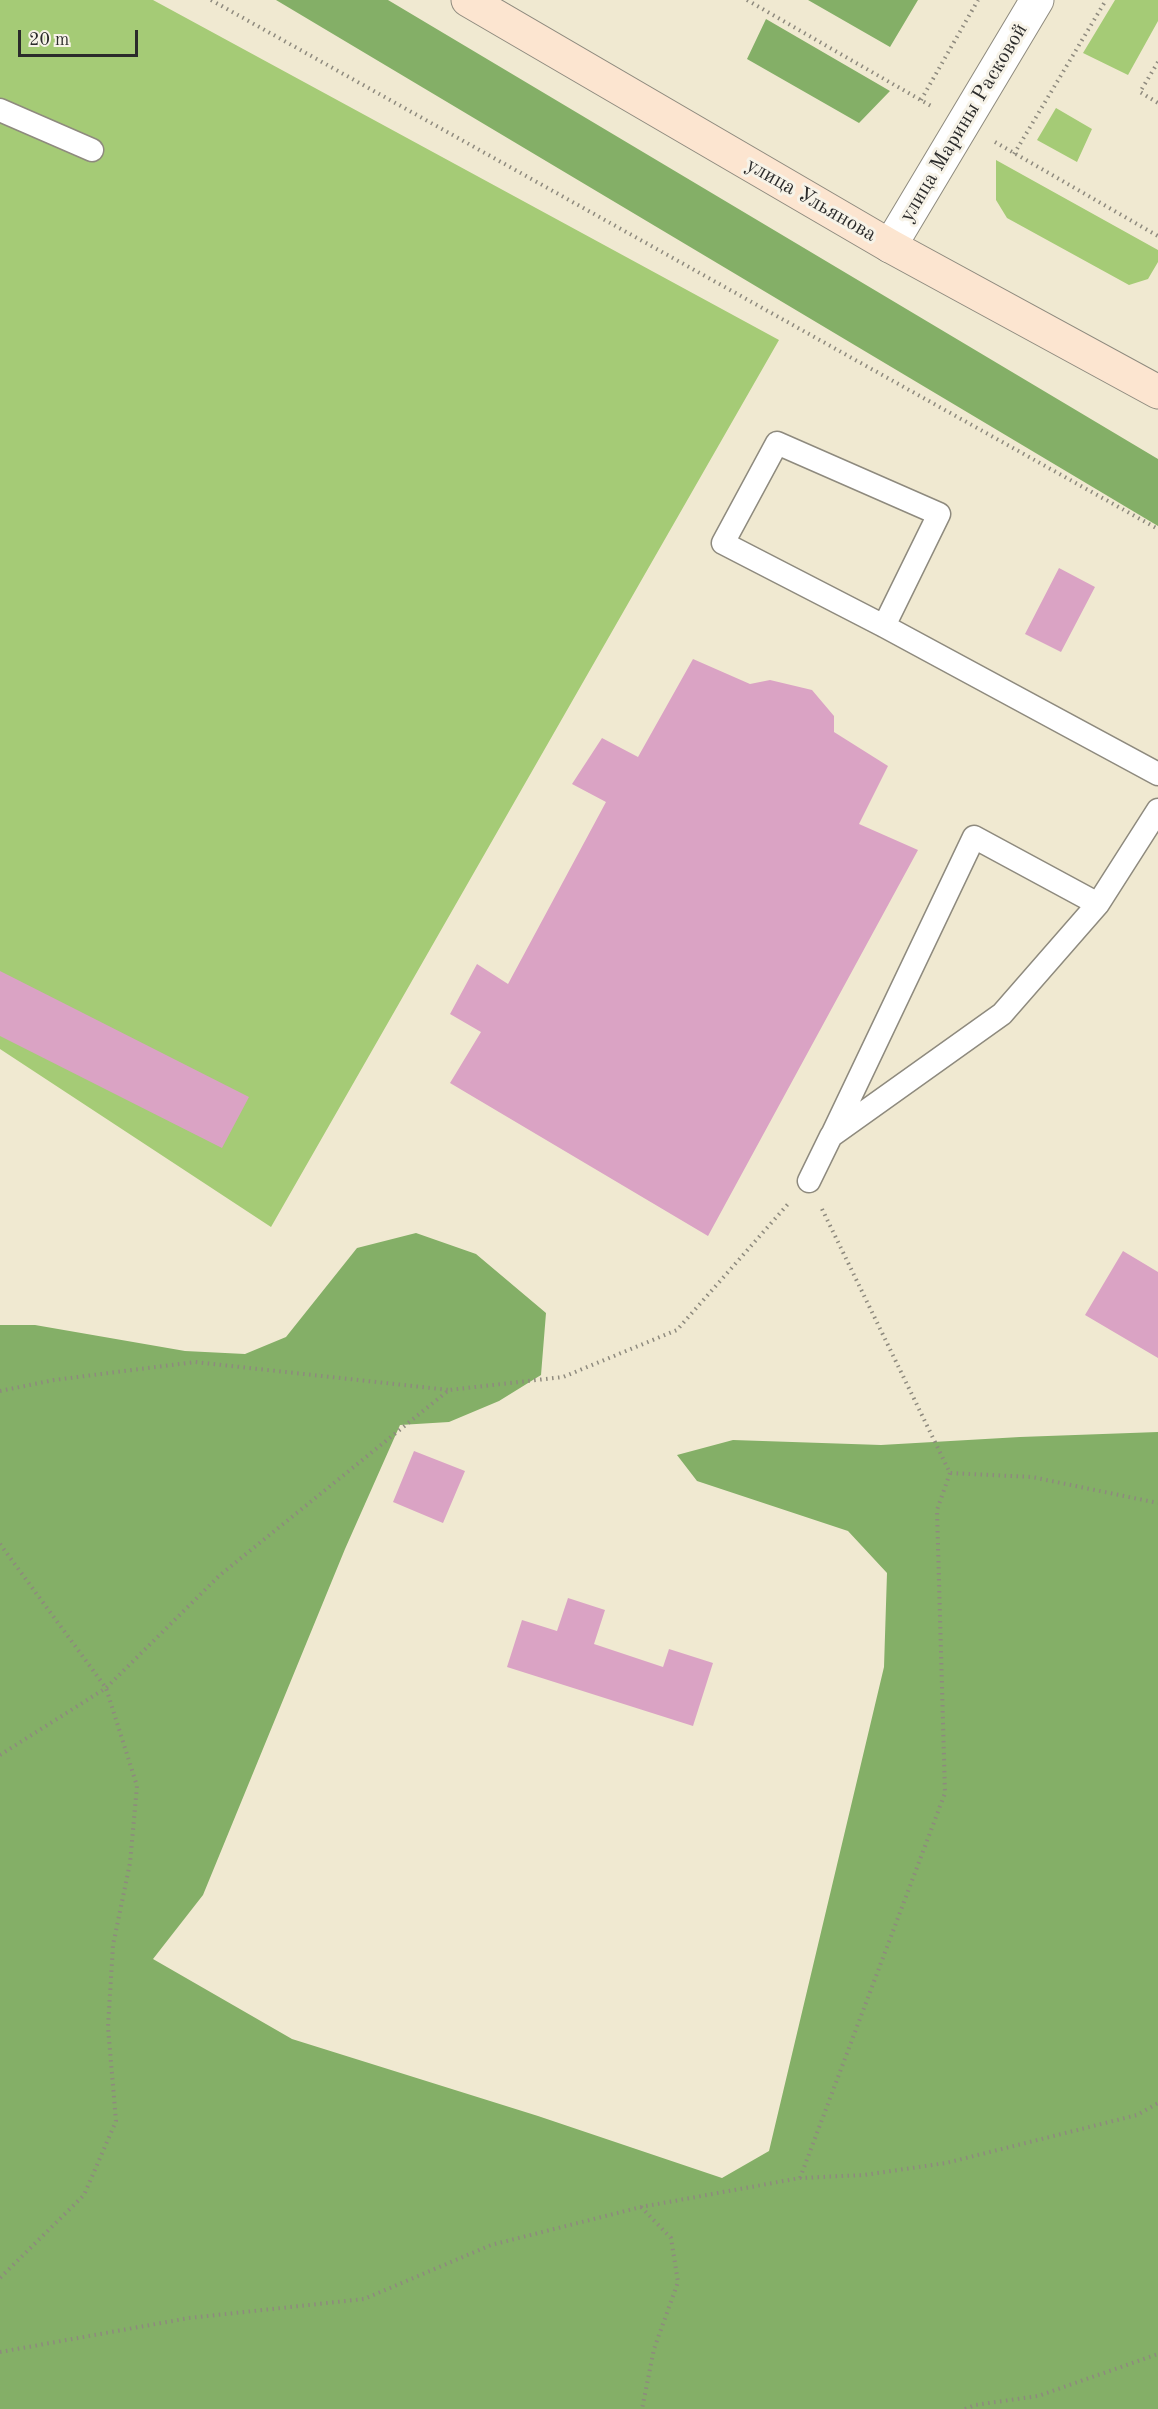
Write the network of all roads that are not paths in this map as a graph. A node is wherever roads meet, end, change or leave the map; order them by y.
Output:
1 (468, 0) edge
2 (1037, 0) edge
3 (0, 110) edge
4 (92, 150) dead end
5 (890, 246) junction
6 (1158, 392) edge
7 (884, 626) junction
8 (1158, 774) edge
9 (1158, 810) edge
10 (1098, 904) junction
11 (831, 1137) junction
12 (809, 1181) road end

1 - 5 main road, улица Ульянова
2 - 5 street, улица Марины Расковой
3 - 4 lane
5 - 6 main road, улица Ульянова
7 - 7 lane
7 - 8 lane
9 - 10 lane
10 - 11 lane
10 - 11 lane
11 - 12 lane

